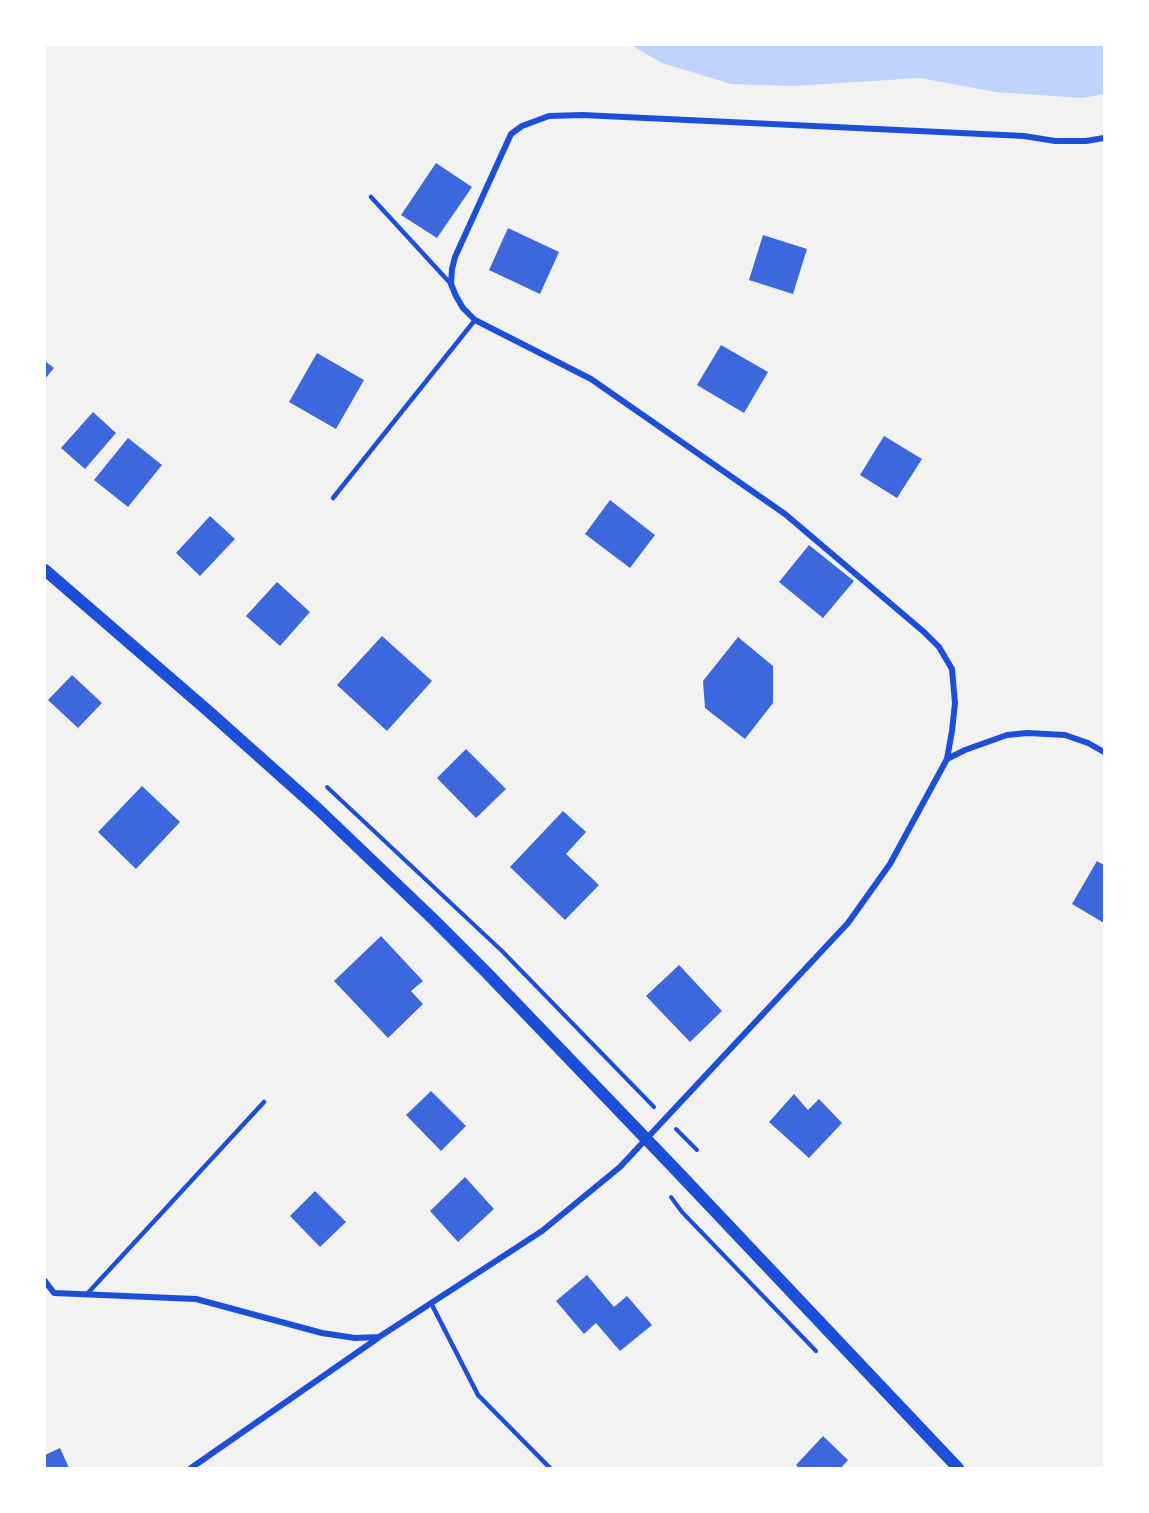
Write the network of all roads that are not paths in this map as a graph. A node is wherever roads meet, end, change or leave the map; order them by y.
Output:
1 (1104, 138) edge
2 (371, 197) dead end
3 (451, 284) junction
4 (474, 320) junction
5 (333, 498) dead end
6 (45, 570) edge
7 (1104, 752) edge
8 (947, 759) junction
9 (264, 1102) dead end
10 (646, 1139) junction
11 (45, 1281) edge
12 (87, 1294) junction
13 (431, 1304) junction
14 (379, 1337) junction
15 (191, 1468) edge
16 (549, 1468) edge
17 (958, 1468) edge

1 - 3 street
2 - 3 lane
3 - 4 street
4 - 5 lane
4 - 8 street
6 - 10 main road
7 - 8 street
8 - 10 street
9 - 12 lane
10 - 13 street
10 - 17 main road
11 - 12 street
12 - 14 street
13 - 14 street
13 - 16 lane
14 - 15 street

